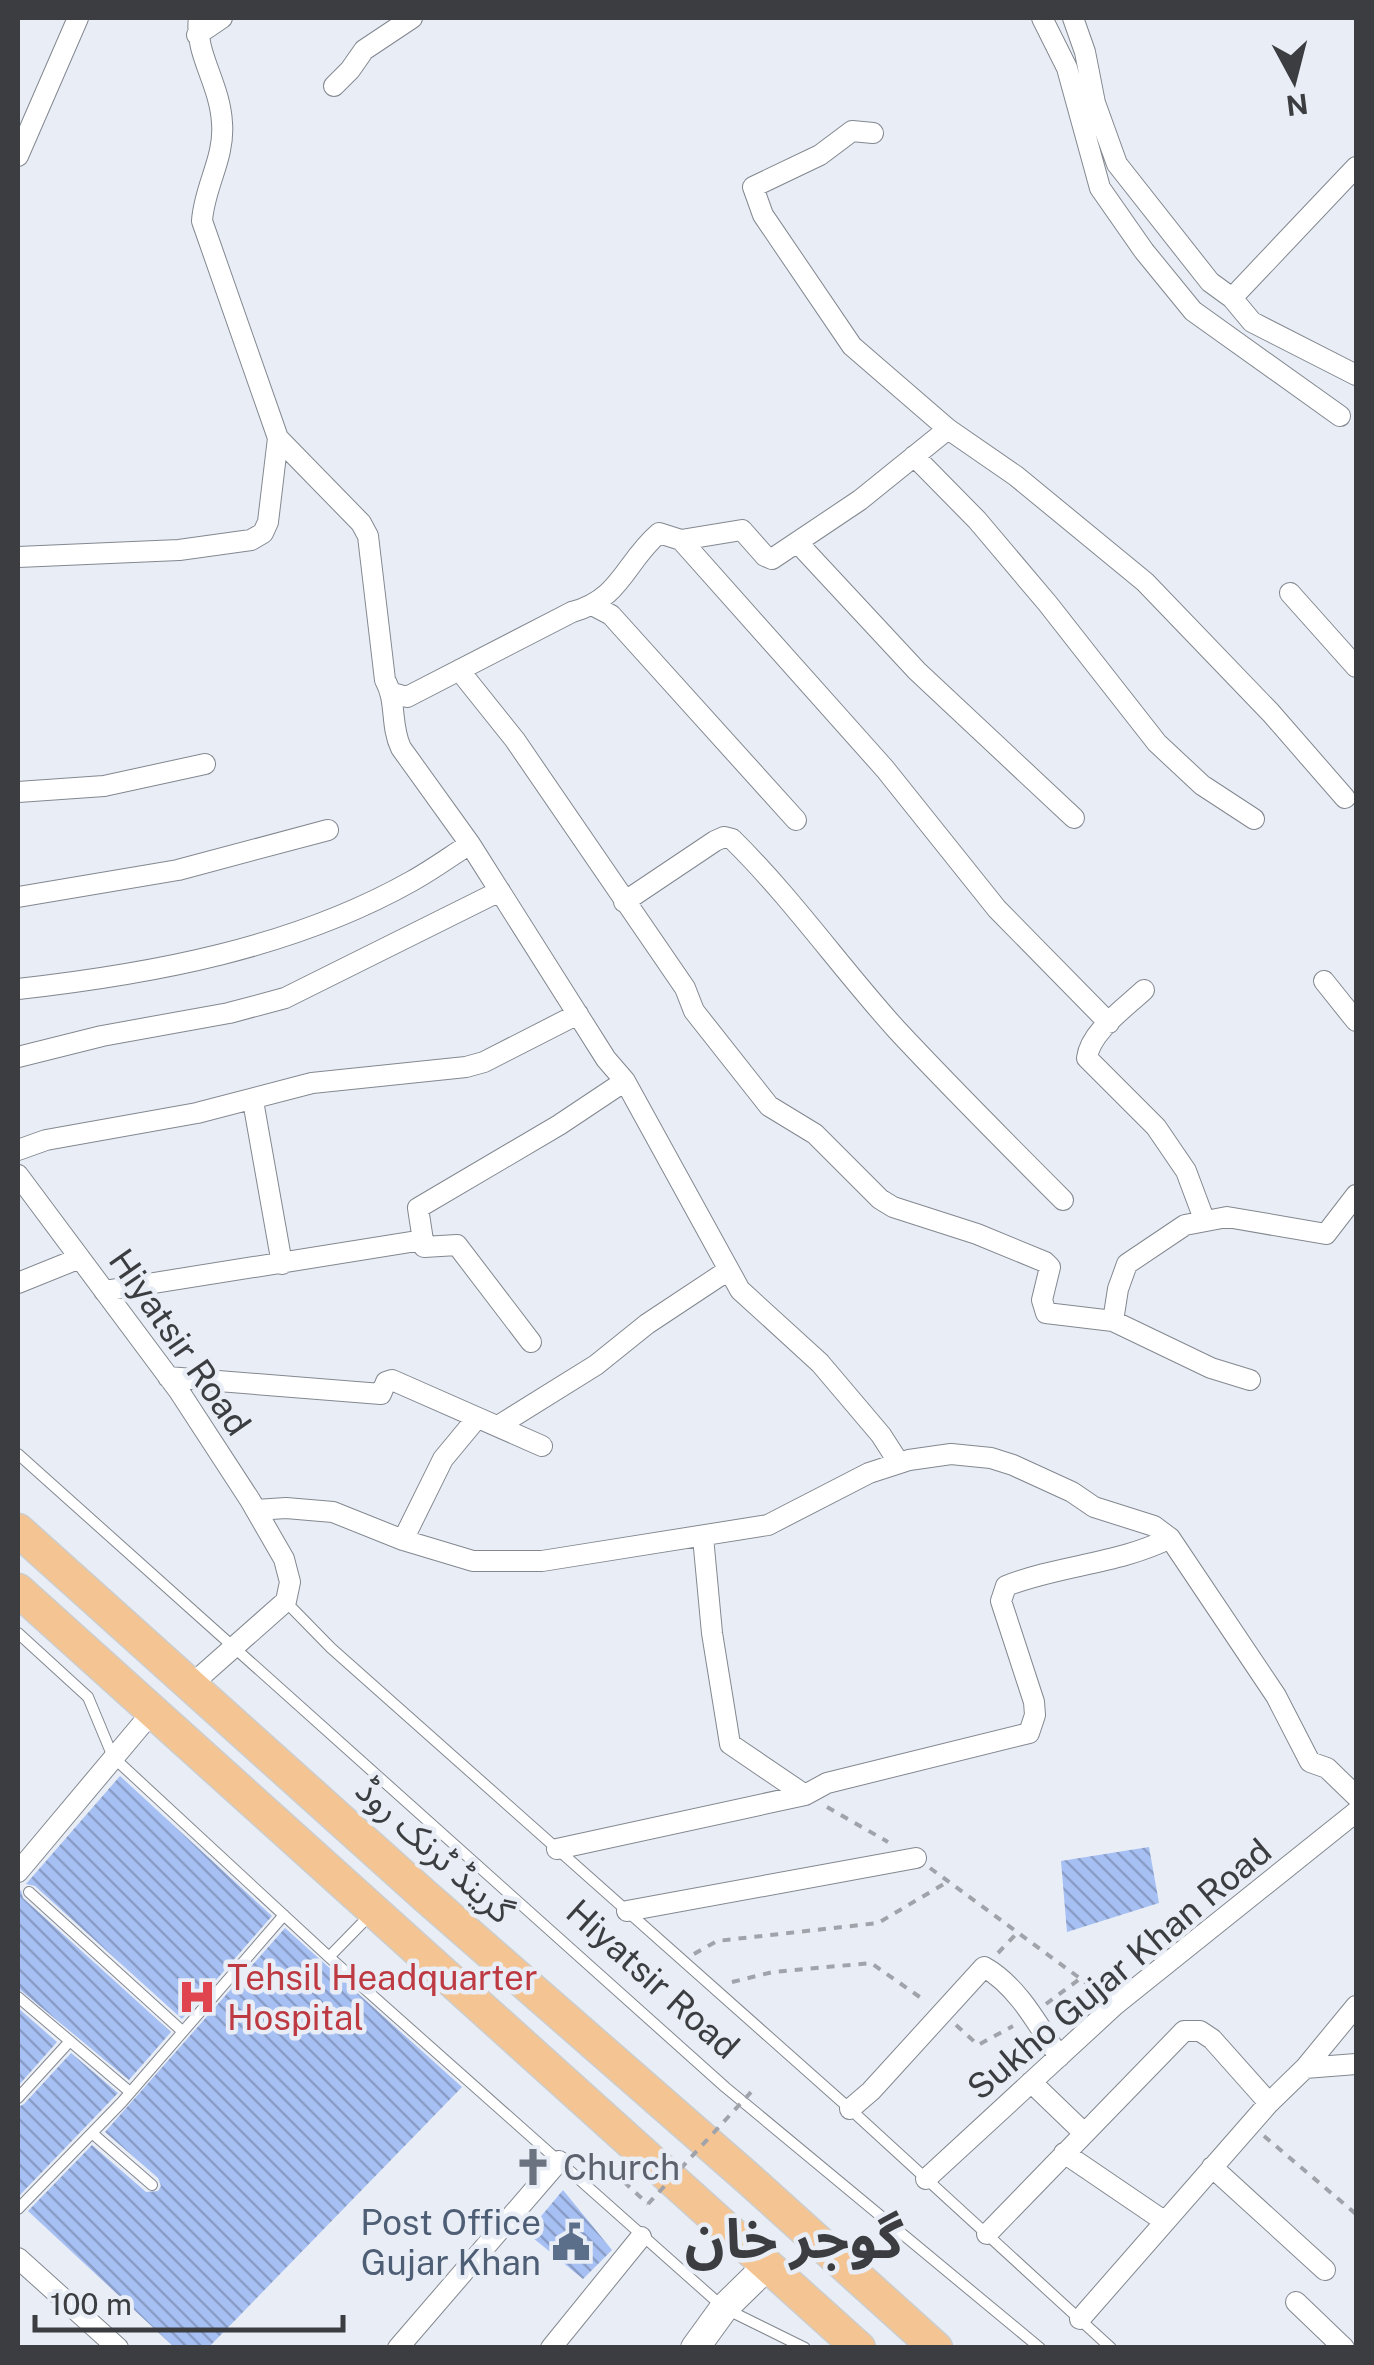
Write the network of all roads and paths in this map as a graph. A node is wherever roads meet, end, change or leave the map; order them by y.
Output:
1 (78, 18) edge
2 (222, 18) edge
3 (412, 18) edge
4 (1042, 18) edge
5 (1073, 18) edge
6 (198, 26) edge
7 (334, 86) dead end
8 (1091, 123) junction
9 (873, 134) dead end
10 (18, 156) edge
11 (1356, 167) edge
12 (1232, 298) junction
13 (1244, 332) junction
14 (1356, 375) edge
15 (1340, 416) dead end
16 (948, 428) junction
17 (278, 438) junction
18 (914, 456) junction
19 (681, 540) junction
20 (797, 542) junction
21 (18, 557) edge
22 (1290, 593) dead end
23 (594, 606) junction
24 (1356, 667) edge
25 (460, 670) junction
26 (392, 693) junction
27 (206, 764) dead end
28 (18, 792) edge
29 (1345, 798) dead end
30 (1074, 818) dead end
31 (1254, 819) dead end
32 (796, 820) dead end
33 (328, 830) dead end
34 (470, 844) junction
35 (500, 892) junction
36 (18, 898) edge
37 (624, 902) junction
38 (1324, 980) dead end
39 (18, 989) edge
40 (1144, 990) dead end
41 (578, 1014) junction
42 (1356, 1021) edge
43 (1109, 1023) junction
44 (18, 1057) edge
45 (625, 1080) junction
46 (253, 1102) junction
47 (18, 1150) edge
48 (18, 1174) edge
49 (1356, 1195) edge
50 (1064, 1200) dead end
51 (1204, 1219) junction
52 (423, 1240) junction
53 (80, 1258) junction
54 (282, 1264) junction
55 (728, 1271) junction
56 (18, 1283) edge
57 (104, 1291) junction
58 (1114, 1321) junction
59 (531, 1342) dead end
60 (168, 1377) junction
61 (1250, 1380) dead end
62 (478, 1418) junction
63 (498, 1426) junction
64 (542, 1446) dead end
65 (18, 1454) edge
66 (900, 1463) junction
67 (256, 1510) junction
68 (18, 1530) edge
69 (703, 1536) junction
70 (1170, 1538) junction
71 (403, 1540) junction
72 (18, 1590) edge
73 (286, 1601) junction
74 (18, 1633) edge
75 (232, 1647) junction
76 (191, 1685) junction
77 (153, 1712) junction
78 (113, 1757) junction
79 (805, 1795) junction
80 (1356, 1796) edge
81 (1356, 1812) edge
82 (557, 1849) junction
83 (916, 1858) junction
84 (18, 1872) edge
85 (949, 1881) junction
86 (29, 1892) dead end
87 (375, 1910) junction
88 (627, 1911) junction
89 (284, 1915) junction
90 (1019, 1931) junction
91 (329, 1957) junction
92 (683, 1960) junction
93 (984, 1966) junction
94 (1081, 1978) junction
95 (713, 1987) junction
96 (18, 1997) edge
97 (1115, 2005) junction
98 (1356, 2006) edge
99 (942, 2013) junction
100 (1032, 2014) junction
101 (180, 2030) junction
102 (70, 2041) junction
103 (1059, 2057) junction
104 (1356, 2064) edge
105 (1305, 2068) junction
106 (1031, 2082) junction
107 (753, 2090) dead end
108 (130, 2092) junction
109 (18, 2098) edge
110 (1269, 2103) junction
111 (850, 2109) junction
112 (1250, 2124) junction
113 (92, 2132) junction
114 (1084, 2133) junction
115 (1064, 2153) junction
116 (558, 2161) junction
117 (1212, 2167) junction
118 (926, 2178) junction
119 (152, 2185) dead end
120 (594, 2192) junction
121 (18, 2208) edge
122 (1356, 2214) edge
123 (1164, 2222) junction
124 (986, 2234) junction
125 (641, 2237) junction
126 (18, 2258) edge
127 (768, 2265) junction
128 (1326, 2270) dead end
129 (1296, 2302) dead end
130 (724, 2308) junction
131 (1080, 2319) junction
132 (118, 2348) edge
133 (398, 2348) edge
134 (550, 2348) edge
135 (695, 2348) edge
136 (805, 2348) edge
137 (859, 2348) edge
138 (936, 2348) edge
139 (1040, 2348) edge
140 (1111, 2348) edge
141 (1344, 2348) edge

1 - 10 street
2 - 6 street
3 - 7 street
4 - 8 street
5 - 8 street
6 - 17 street
8 - 12 street
8 - 13 street
9 - 16 street
11 - 12 street
12 - 13 street
13 - 14 street
13 - 15 street
16 - 18 street
16 - 29 street
17 - 21 street
17 - 26 street
18 - 20 street
18 - 31 street
19 - 20 street
19 - 23 street
19 - 43 street
20 - 30 street
22 - 24 street
23 - 25 street
23 - 32 street
25 - 26 street
25 - 37 street
26 - 34 street
27 - 28 street
33 - 36 street
34 - 35 street
34 - 39 street
35 - 41 street
35 - 44 street
37 - 50 street
37 - 58 street
38 - 42 street
40 - 43 street
41 - 45 street
41 - 46 street
43 - 51 street
45 - 52 street
45 - 55 street
46 - 47 street
46 - 54 street
48 - 53 street, Hiyatsir Road
49 - 51 street
51 - 58 street
52 - 54 street
52 - 59 street
53 - 56 street
53 - 57 street, Hiyatsir Road
54 - 57 street
55 - 63 street
55 - 66 street
57 - 60 street, Hiyatsir Road
58 - 61 street
60 - 62 street
60 - 67 street, Hiyatsir Road
62 - 63 street
62 - 71 street
63 - 64 street
65 - 75 lane, Hiyatsir Road
66 - 69 street
66 - 70 street
67 - 71 street
67 - 73 street, Hiyatsir Road
68 - 76 highway, گرینڈ ٹرنک روڈ
69 - 71 street
69 - 79 street
70 - 79 street
70 - 80 street
72 - 77 highway
73 - 75 street
73 - 82 lane
74 - 78 lane
75 - 76 street
75 - 139 lane, Hiyatsir Road
76 - 138 highway, گرینڈ ٹرنک روڈ
77 - 78 street
77 - 87 highway
78 - 84 street
78 - 89 lane
79 - 82 street
79 - 83 path
81 - 97 street, Sukho Gujar Khan Road
82 - 88 lane
83 - 85 path
83 - 88 street
85 - 90 path
85 - 92 path
86 - 101 lane
87 - 91 lane
87 - 127 highway
88 - 92 lane
89 - 91 lane
89 - 101 lane
90 - 93 path
90 - 94 path
91 - 116 lane
92 - 95 lane
93 - 99 street
93 - 100 street
94 - 97 path
94 - 100 path
95 - 99 path
95 - 111 lane
96 - 102 lane
97 - 103 street, Sukho Gujar Khan Road
98 - 105 street
99 - 100 path
99 - 111 street
100 - 103 street
101 - 108 lane
102 - 108 lane
102 - 109 lane
103 - 106 street, Sukho Gujar Khan Road
104 - 105 street
105 - 110 street
106 - 114 street
106 - 118 street, Sukho Gujar Khan Road
107 - 120 path, bridge
108 - 113 lane
110 - 112 street
110 - 114 street
111 - 118 lane
112 - 117 street
112 - 122 path
113 - 119 lane
113 - 121 lane
114 - 115 street
115 - 123 street
115 - 124 street
116 - 120 lane
116 - 133 street
117 - 123 street
117 - 128 street
118 - 124 lane
120 - 125 lane
123 - 131 street
124 - 131 lane
125 - 130 lane
125 - 134 street
126 - 132 street
127 - 130 main road
127 - 137 highway
129 - 141 street
130 - 135 main road
130 - 136 lane
131 - 140 lane

